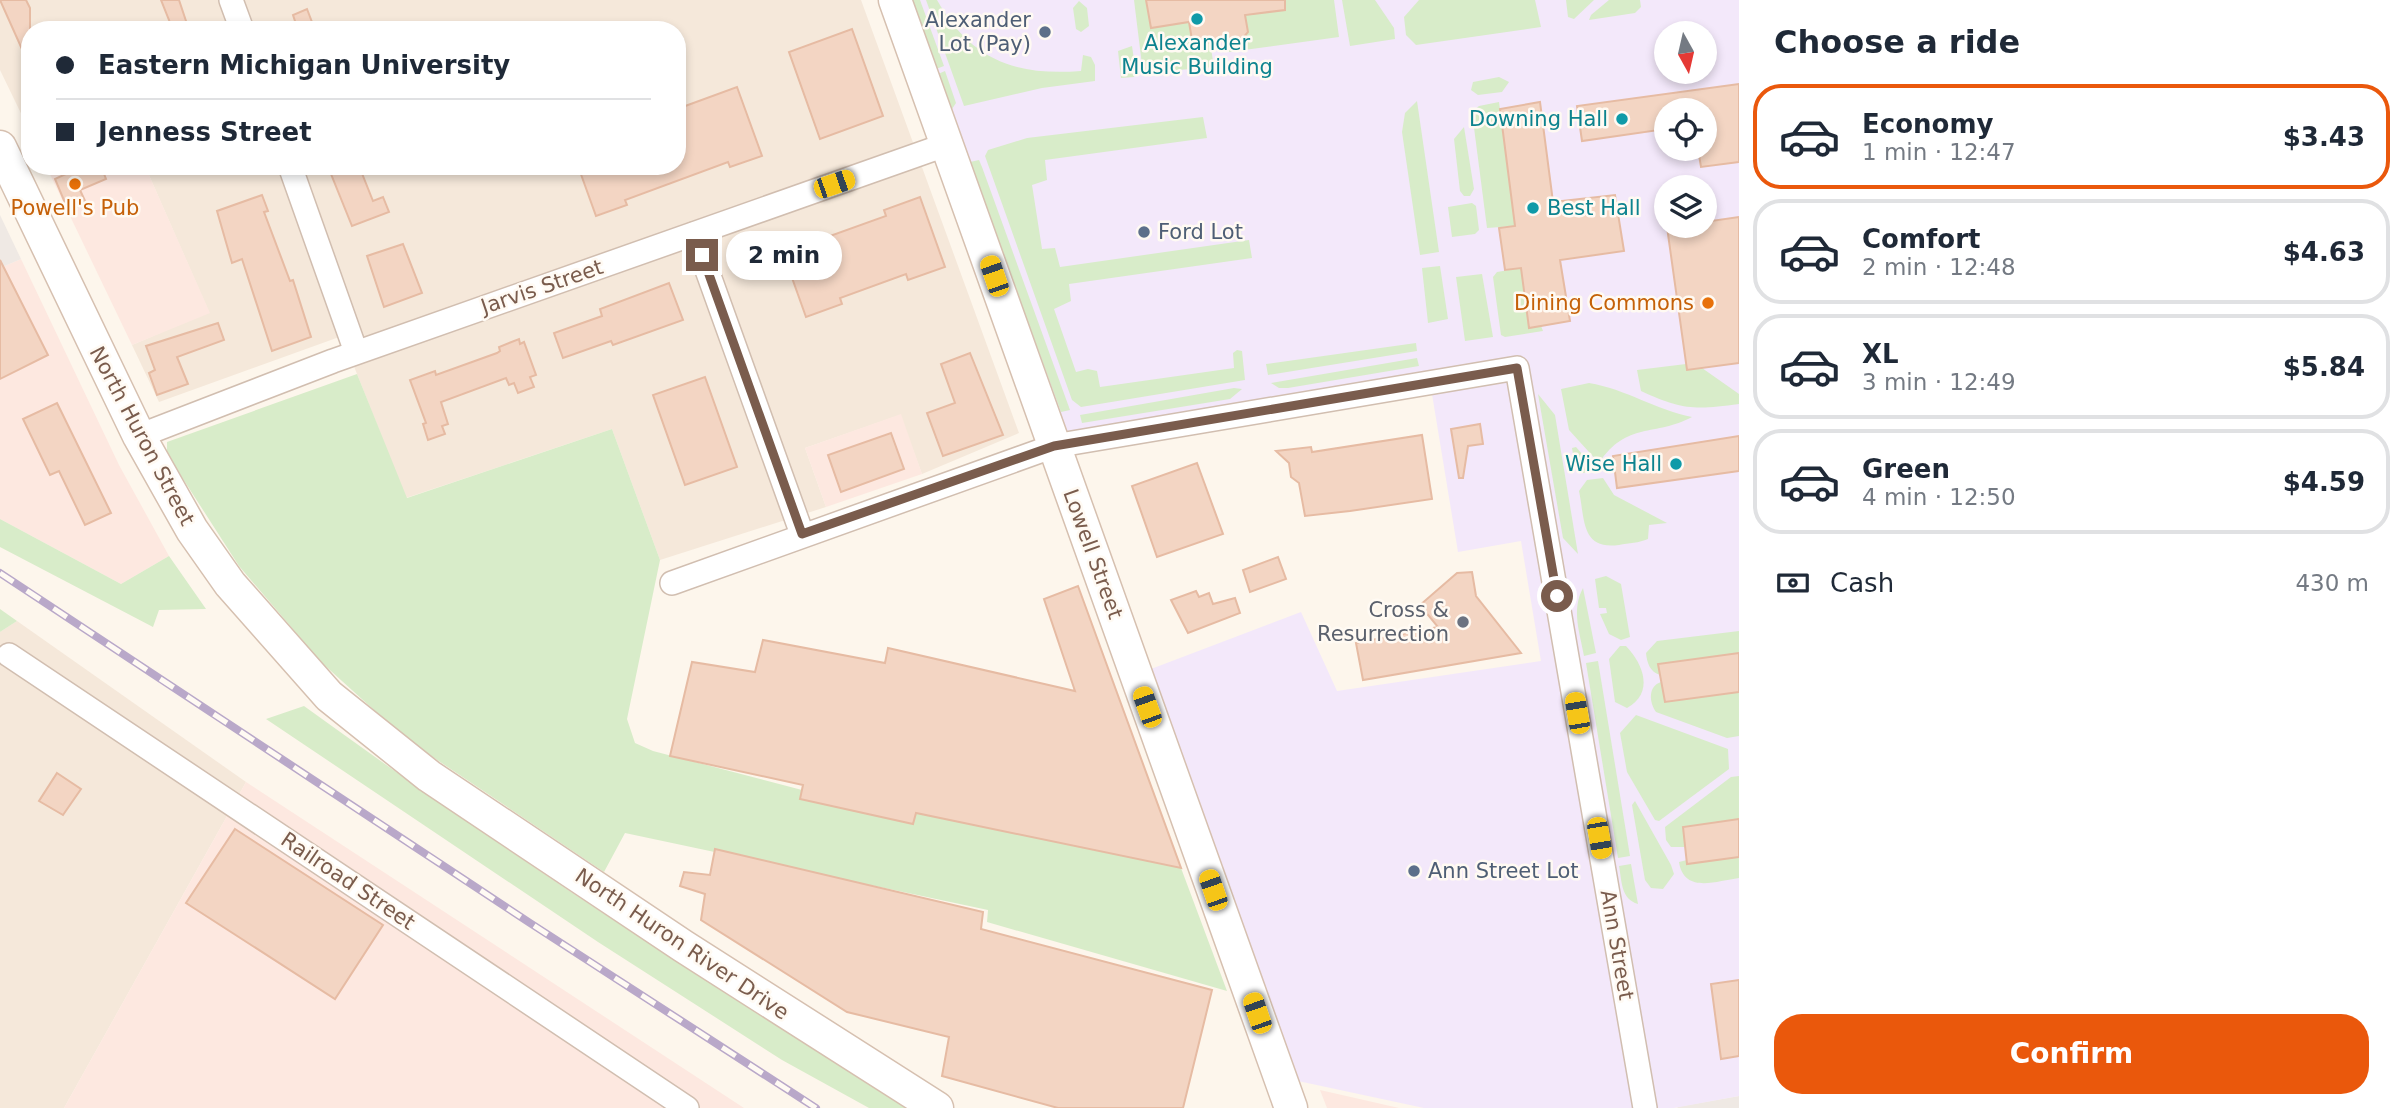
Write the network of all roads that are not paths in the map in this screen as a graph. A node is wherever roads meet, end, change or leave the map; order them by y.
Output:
1 (232, 0) edge
2 (895, 0) edge
3 (239, 21) edge
4 (948, 144) junction
5 (0, 147) edge
6 (293, 175) edge
7 (694, 234) junction
8 (356, 352) junction
9 (139, 436) junction
10 (1054, 446) junction
11 (802, 534) junction
12 (672, 583) dead end
13 (9, 654) dead end
14 (429, 776) joint
15 (687, 1108) edge
16 (937, 1108) edge
17 (1291, 1108) edge
18 (1645, 1108) edge

1 - 3 street
2 - 4 main road, Lowell Street
4 - 7 street, Jarvis Street
4 - 10 main road, Lowell Street
5 - 9 main road, North Huron Street
6 - 8 street
7 - 8 street, Jarvis Street
7 - 11 street
8 - 9 street, Jarvis Street
9 - 14 main road, North Huron Street
10 - 11 street
10 - 17 main road, Lowell Street
10 - 18 street, Ann Street
11 - 12 street
13 - 15 street, Railroad Street
14 - 16 main road, North Huron River Drive

